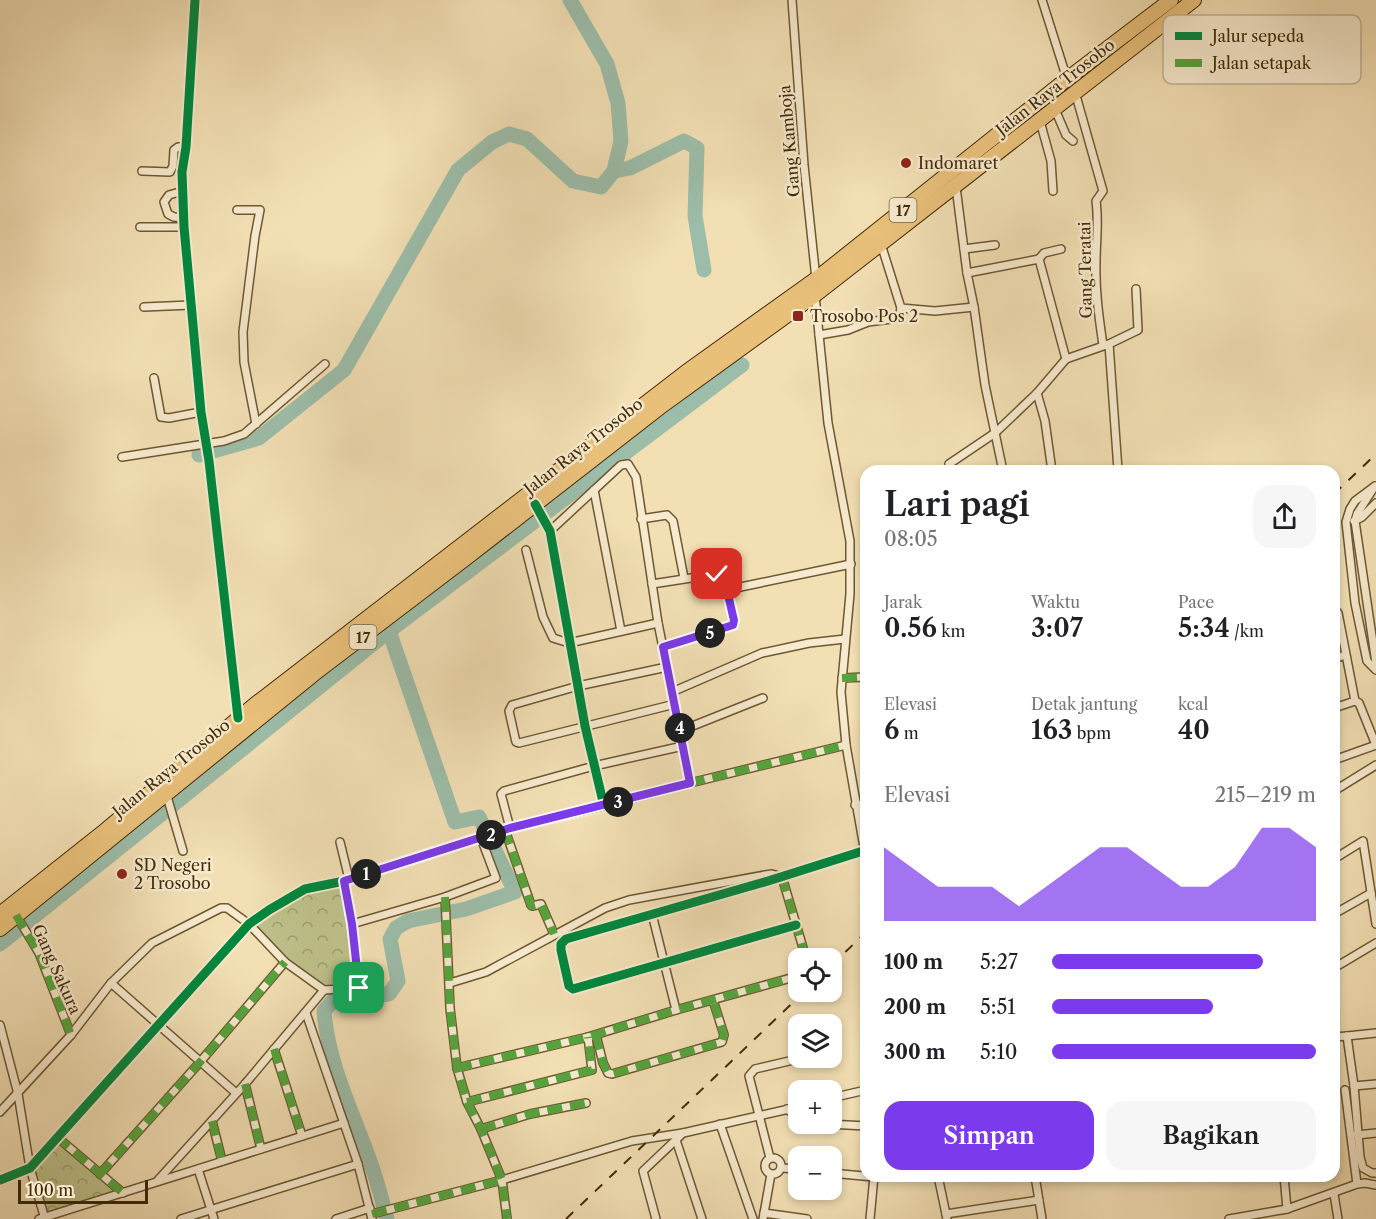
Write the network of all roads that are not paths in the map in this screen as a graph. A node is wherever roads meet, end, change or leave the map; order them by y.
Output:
1 (195, 0) edge
2 (792, 0) edge
3 (1042, 0) edge
4 (1171, 0) edge
5 (1194, 0) edge
6 (1175, 15) edge
7 (1163, 24) edge
8 (1067, 79) junction
9 (1075, 92) junction
10 (1054, 107) junction
11 (1040, 120) junction
12 (1073, 141) dead end
13 (186, 147) junction
14 (142, 171) dead end
15 (956, 185) junction
16 (1053, 190) dead end
17 (183, 191) junction
18 (237, 210) dead end
19 (184, 218) junction
20 (140, 227) dead end
21 (184, 227) junction
22 (881, 244) junction
23 (995, 245) dead end
24 (964, 249) junction
25 (1061, 249) dead end
26 (1039, 260) junction
27 (967, 273) junction
28 (816, 279) junction
29 (1136, 289) dead end
30 (815, 295) junction
31 (191, 304) junction
32 (144, 306) dead end
33 (974, 307) junction
34 (901, 308) junction
35 (819, 335) junction
36 (740, 341) junction
37 (1106, 345) junction
38 (726, 351) junction
39 (1066, 359) junction
40 (325, 364) dead end
41 (154, 378) dead end
42 (1037, 393) junction
43 (201, 412) junction
44 (256, 424) junction
45 (995, 433) junction
46 (206, 446) junction
47 (122, 457) dead end
48 (949, 464) dead end
49 (1002, 465) edge
50 (1051, 465) edge
51 (1118, 465) edge
52 (1376, 486) edge
53 (594, 490) junction
54 (1376, 503) edge
55 (536, 506) junction
56 (641, 519) junction
57 (1355, 521) junction
58 (1346, 522) junction
59 (550, 531) junction
60 (526, 550) dead end
61 (851, 564) junction
62 (684, 578) junction
63 (652, 584) junction
64 (726, 590) junction
65 (1367, 599) junction
66 (1355, 603) junction
67 (658, 623) junction
68 (1340, 625) edge
69 (621, 631) junction
70 (845, 639) junction
71 (569, 643) junction
72 (663, 647) junction
73 (1345, 655) junction
74 (1340, 657) edge
75 (1376, 663) edge
76 (667, 667) junction
77 (1376, 670) edge
78 (860, 677) edge
79 (842, 678) junction
80 (578, 686) junction
81 (672, 692) junction
82 (763, 698) dead end
83 (1354, 701) junction
84 (675, 704) junction
85 (1340, 706) edge
86 (238, 718) junction
87 (585, 726) junction
88 (680, 731) junction
89 (846, 745) junction
90 (1376, 745) edge
91 (683, 746) junction
92 (1340, 758) edge
93 (1376, 765) edge
94 (594, 766) junction
95 (690, 783) junction
96 (1340, 787) edge
97 (166, 792) junction
98 (855, 805) junction
99 (860, 805) edge
100 (604, 806) junction
101 (508, 829) junction
102 (860, 830) edge
103 (482, 838) junction
104 (340, 842) dead end
105 (183, 851) dead end
106 (1340, 855) edge
107 (860, 856) edge
108 (782, 877) junction
109 (347, 880) junction
110 (1371, 893) junction
111 (445, 899) junction
112 (1340, 911) edge
113 (0, 915) edge
114 (652, 915) junction
115 (18, 918) junction
116 (249, 924) junction
117 (352, 924) junction
118 (1376, 924) edge
119 (796, 925) junction
120 (0, 929) edge
121 (554, 934) junction
122 (1376, 943) edge
123 (803, 948) edge
124 (285, 962) junction
125 (664, 963) junction
126 (1340, 964) edge
127 (788, 979) edge
128 (111, 983) junction
129 (450, 983) junction
130 (324, 990) junction
131 (713, 1000) junction
132 (676, 1010) junction
133 (306, 1013) junction
134 (0, 1025) edge
135 (159, 1025) junction
136 (1376, 1034) edge
137 (70, 1035) junction
138 (592, 1036) junction
139 (1347, 1036) junction
140 (1340, 1037) edge
141 (274, 1049) junction
142 (201, 1061) junction
143 (788, 1061) edge
144 (457, 1068) junction
145 (245, 1084) junction
146 (1376, 1084) edge
147 (1354, 1086) junction
148 (1345, 1090) dead end
149 (860, 1091) edge
150 (236, 1093) junction
151 (18, 1094) junction
152 (842, 1095) edge
153 (467, 1102) junction
154 (586, 1103) dead end
155 (787, 1110) edge
156 (0, 1112) edge
157 (759, 1115) junction
158 (212, 1121) junction
159 (344, 1123) junction
160 (720, 1124) junction
161 (842, 1125) edge
162 (860, 1126) edge
163 (481, 1129) junction
164 (683, 1133) junction
165 (1376, 1133) edge
166 (1357, 1135) junction
167 (302, 1136) junction
168 (57, 1137) junction
169 (676, 1140) junction
170 (261, 1149) junction
171 (770, 1158) junction
172 (222, 1161) junction
173 (358, 1164) junction
174 (30, 1168) junction
175 (781, 1168) junction
176 (788, 1168) edge
177 (198, 1169) junction
178 (99, 1173) junction
179 (1376, 1173) edge
180 (771, 1174) junction
181 (842, 1174) edge
182 (860, 1175) edge
183 (0, 1180) edge
184 (502, 1180) junction
185 (156, 1182) junction
186 (873, 1182) edge
187 (939, 1182) edge
188 (1036, 1182) edge
189 (1285, 1182) edge
190 (1357, 1184) junction
191 (1376, 1185) edge
192 (123, 1193) junction
193 (1334, 1194) junction
194 (1039, 1200) junction
195 (211, 1209) junction
196 (1287, 1209) junction
197 (376, 1214) edge
198 (764, 1216) edge
199 (946, 1216) edge
200 (43, 1218) edge
201 (181, 1219) edge
202 (214, 1219) edge
203 (336, 1219) edge
204 (507, 1219) edge
205 (656, 1219) edge
206 (702, 1219) edge
207 (753, 1219) edge
208 (807, 1219) edge
209 (870, 1219) edge
210 (1042, 1219) edge
211 (1229, 1219) edge
212 (1338, 1219) edge

1 - 13 street
2 - 28 street, Gang Kamboja
3 - 8 street
4 - 8 highway, Jalan Raya Trosobo / 17
5 - 6 highway, Jalan Raya Trosobo / 17
7 - 9 highway, Jalan Raya Trosobo / 17
8 - 28 highway, Jalan Raya Trosobo / 17
9 - 10 highway, Jalan Raya Trosobo / 17
9 - 37 street, Gang Teratai
10 - 11 highway, Jalan Raya Trosobo / 17
10 - 12 street
11 - 15 highway, Jalan Raya Trosobo / 17
11 - 16 street
13 - 14 street
13 - 17 street
15 - 22 highway, Jalan Raya Trosobo / 17
15 - 24 street
17 - 19 street
17 - 19 street
18 - 44 street
19 - 21 street
20 - 21 street
21 - 31 street
22 - 30 highway, Jalan Raya Trosobo / 17
22 - 34 street
23 - 24 street
24 - 27 street
25 - 26 street
26 - 27 street
26 - 39 street
27 - 33 street
28 - 36 highway, Jalan Raya Trosobo / 17
29 - 37 street
30 - 35 street
30 - 36 highway, Jalan Raya Trosobo / 17
31 - 32 street
31 - 43 street
33 - 34 street
33 - 45 street
34 - 35 street
35 - 61 street
36 - 38 highway, Jalan Raya Trosobo / 17
37 - 39 street
37 - 51 street, Gang Teratai
38 - 55 highway, Jalan Raya Trosobo / 17
38 - 86 highway, Jalan Raya Trosobo / 17
39 - 42 street
40 - 44 street
41 - 43 street
42 - 45 street
42 - 50 street
43 - 46 street
44 - 46 street
45 - 48 street
45 - 49 street
46 - 47 street
46 - 86 street
52 - 57 street
52 - 58 street
53 - 56 street
53 - 59 street
53 - 69 street
54 - 57 street
55 - 59 street
55 - 97 highway, Jalan Raya Trosobo / 17
56 - 62 street
56 - 63 street
57 - 58 street
57 - 65 street
58 - 66 street
59 - 71 street
60 - 71 street
61 - 64 street
61 - 70 street
62 - 63 street
62 - 64 street
63 - 67 street
64 - 72 street
65 - 66 street
65 - 75 street
66 - 77 street
67 - 69 street
67 - 72 street
68 - 73 street
69 - 71 street
70 - 79 street
70 - 81 street
71 - 80 street
72 - 76 street
73 - 74 street
73 - 83 street
76 - 80 street
76 - 81 street
78 - 79 street
79 - 89 street
80 - 87 street
80 - 87 street
81 - 84 street
82 - 88 street
83 - 85 street
83 - 90 street
84 - 87 street
84 - 88 street
86 - 97 highway, Jalan Raya Trosobo / 17
87 - 94 street
88 - 91 street
89 - 95 street
89 - 98 street
90 - 92 street
91 - 94 street
91 - 95 street
93 - 96 street
94 - 100 street
94 - 101 street
95 - 100 street
97 - 105 street
97 - 113 highway, Jalan Raya Trosobo / 17
97 - 115 highway, Jalan Raya Trosobo / 17
98 - 99 street
98 - 102 street
100 - 101 street
101 - 103 street
101 - 121 street
103 - 109 street
103 - 111 street
104 - 109 street
106 - 110 street
107 - 108 street
108 - 114 street
108 - 119 street
108 - 121 street
109 - 116 street
109 - 117 street
110 - 112 street
110 - 118 street
111 - 117 street
111 - 129 street
114 - 125 street
114 - 125 street
115 - 120 highway, Jalan Raya Trosobo / 17
115 - 137 street, Gang Sakura
116 - 124 street
116 - 128 street
116 - 135 street
117 - 130 street
119 - 123 street
119 - 125 street
121 - 129 street
122 - 126 street
124 - 130 street
124 - 142 street
125 - 132 street
127 - 131 street
128 - 135 street
128 - 137 street
129 - 144 street
130 - 133 street
131 - 132 street
131 - 138 street
132 - 138 street
133 - 141 street
133 - 159 street
134 - 151 street
135 - 142 street
135 - 168 street
136 - 139 street
137 - 151 street
138 - 144 street
138 - 153 street
139 - 140 street
139 - 147 street
141 - 145 street
141 - 167 street
142 - 150 street
142 - 178 street
143 - 157 street
144 - 153 street
145 - 150 street
145 - 170 street
146 - 147 street
147 - 166 street
148 - 190 street
149 - 152 street
150 - 158 street
151 - 156 street
151 - 174 street
153 - 163 street
154 - 163 street
155 - 157 street
157 - 160 street
157 - 171 street
158 - 172 street
158 - 185 street
159 - 167 street
159 - 173 street
160 - 164 street
160 - 207 street
161 - 162 street
163 - 184 street
164 - 169 street
164 - 184 street
165 - 166 street
166 - 179 street
167 - 170 street
168 - 174 street
168 - 178 street
169 - 205 street
169 - 206 street
170 - 172 street
171 - 175 street
171 - 180 street
172 - 177 street
173 - 195 street
173 - 197 street
174 - 183 street
174 - 200 street
175 - 176 street
175 - 180 street
177 - 185 street
177 - 195 street
178 - 192 street
180 - 198 street
181 - 182 street
184 - 197 street
184 - 204 street
185 - 192 street
186 - 209 street
187 - 199 street
188 - 194 street
189 - 196 street
190 - 191 street
190 - 193 street
192 - 200 street
193 - 196 street
193 - 212 street
194 - 199 street
194 - 210 street
195 - 201 street
195 - 202 street
196 - 211 street
197 - 203 street
198 - 208 street

